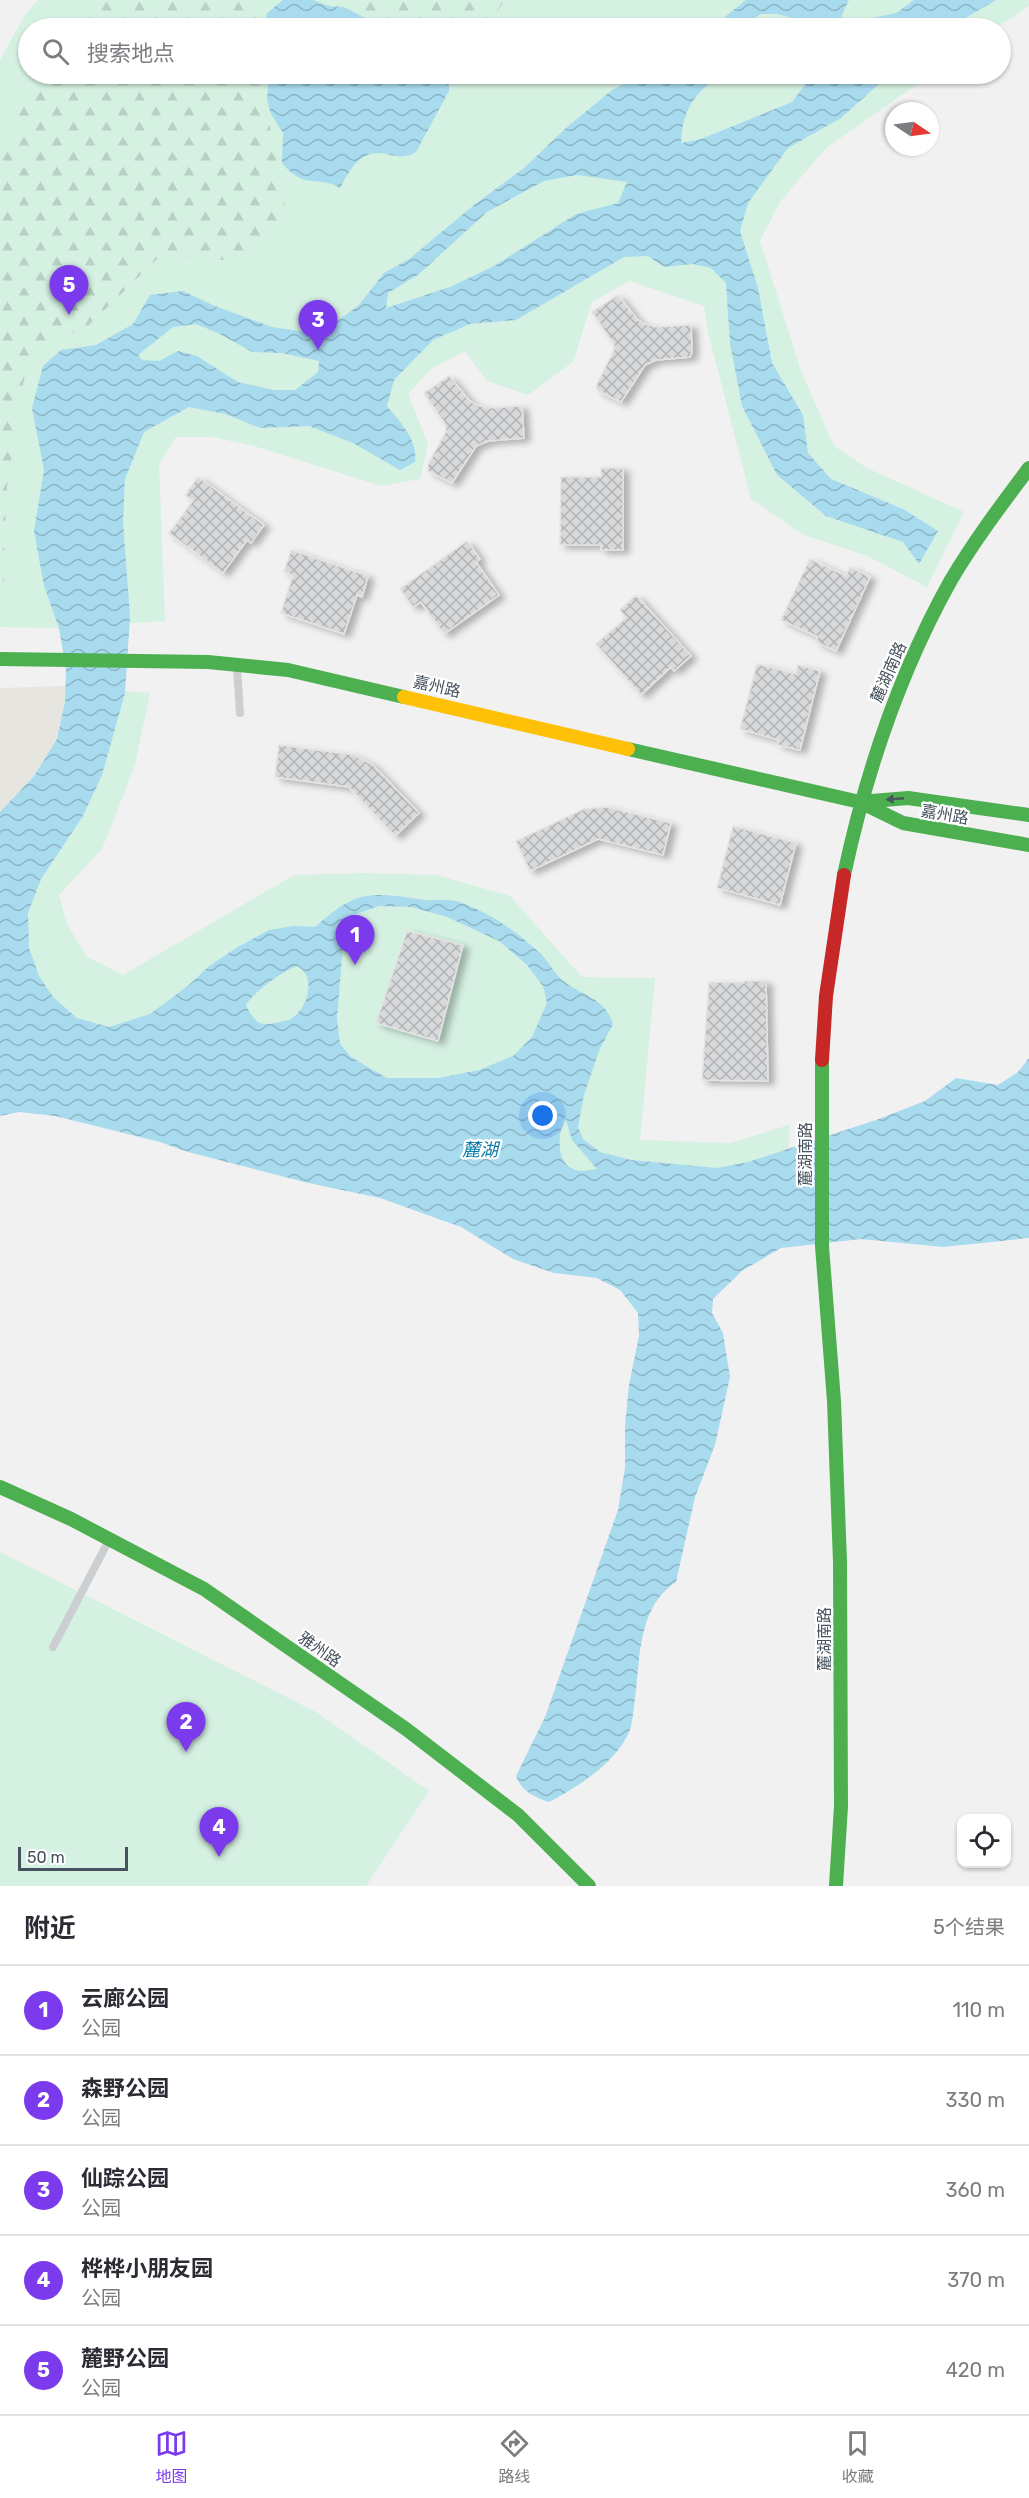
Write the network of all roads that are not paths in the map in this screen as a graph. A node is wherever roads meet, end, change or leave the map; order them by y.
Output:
1 (1029, 468) edge
2 (1, 662) edge
3 (237, 664) junction
4 (240, 713) dead end
5 (860, 802) junction
6 (1022, 814) edge
7 (1029, 845) edge
8 (0, 1487) edge
9 (110, 1539) junction
10 (53, 1647) dead end
11 (589, 1886) edge
12 (836, 1886) edge

1 - 5 street, 麓湖南路
2 - 3 street, 嘉州路
3 - 4 lane
3 - 5 street, 嘉州路
6 -> 5 street, 嘉州路
5 - 7 street, 嘉州路
5 - 12 street, 麓湖南路
8 - 9 street, 雅州路
9 - 10 lane
9 - 11 street, 雅州路

